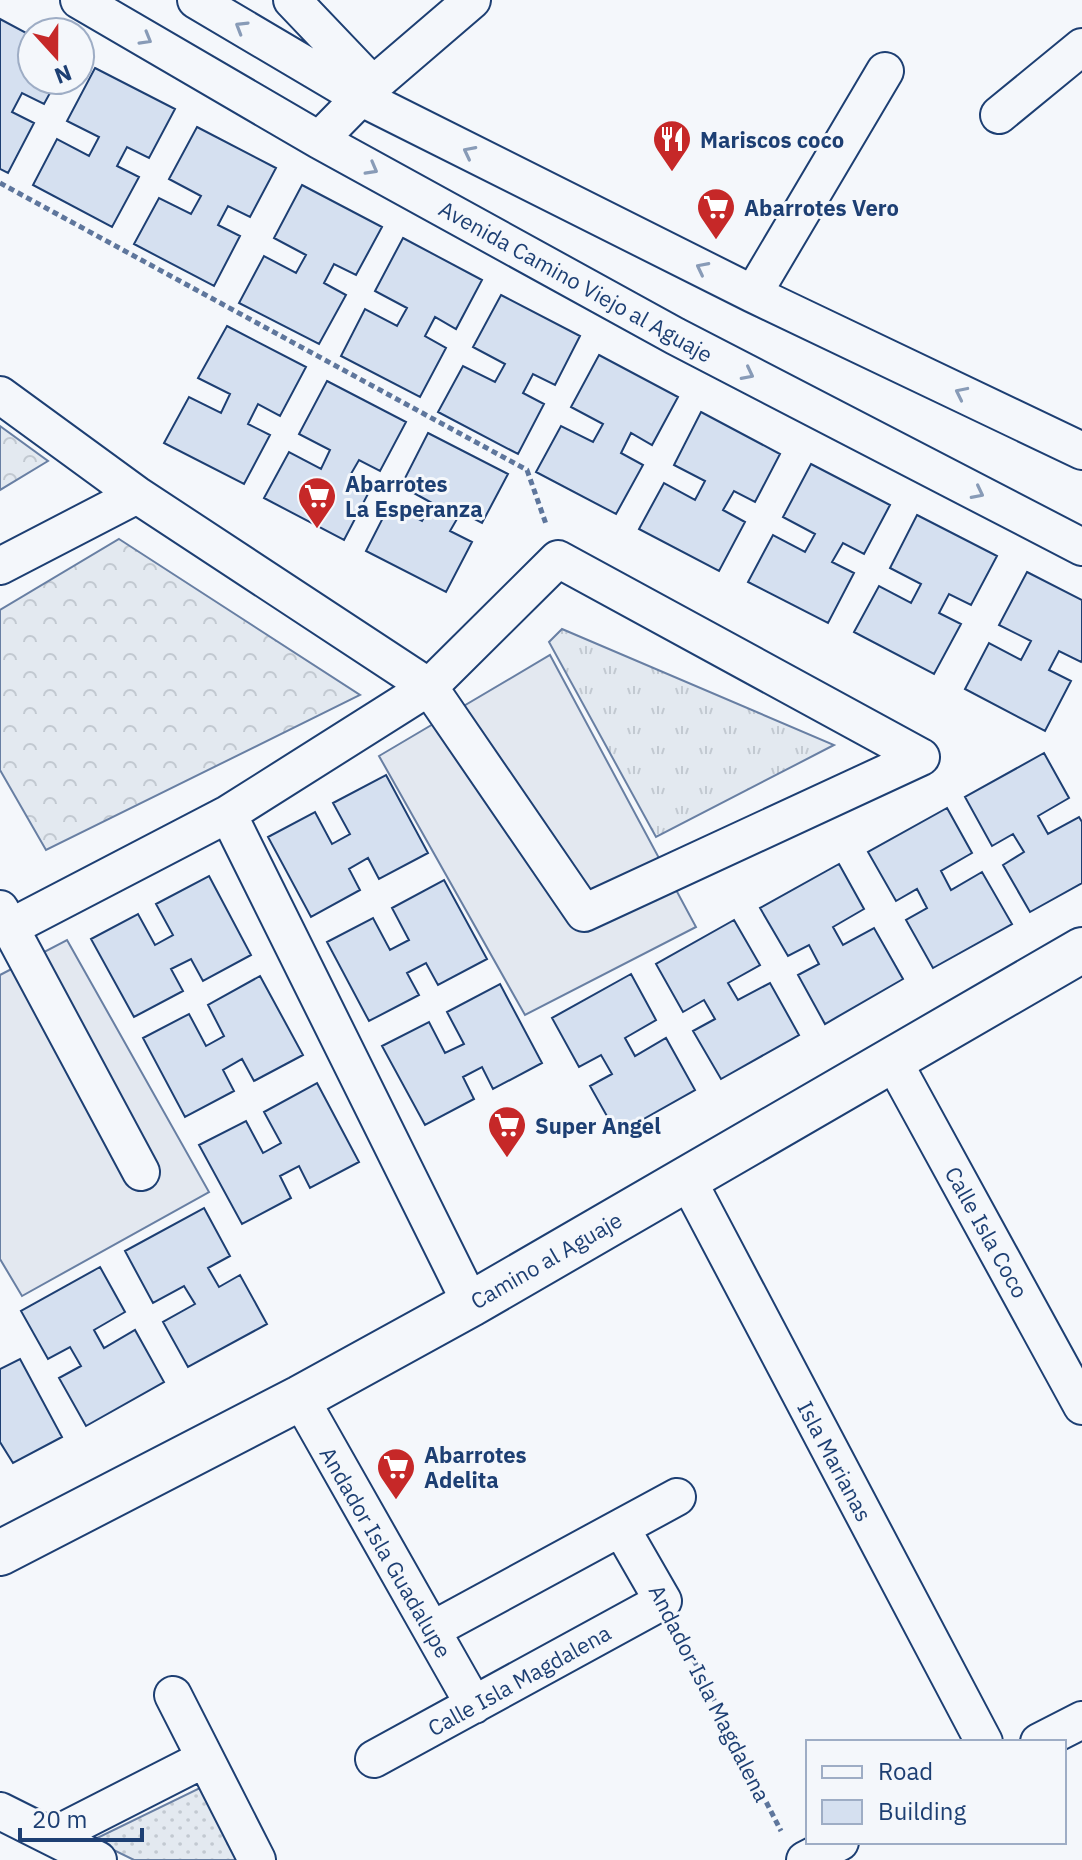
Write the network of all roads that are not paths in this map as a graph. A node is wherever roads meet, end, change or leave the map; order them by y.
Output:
1 (79, 0) edge
2 (196, 0) edge
3 (292, 0) edge
4 (472, 0) edge
5 (1082, 47) edge
6 (885, 71) dead end
7 (366, 91) junction
8 (999, 115) dead end
9 (319, 140) junction
10 (753, 294) junction
11 (0, 395) edge
12 (1082, 451) edge
13 (137, 495) junction
14 (1082, 547) edge
15 (0, 566) edge
16 (429, 687) junction
17 (228, 814) junction
18 (5, 918) edge
19 (1082, 950) edge
20 (892, 1059) junction
21 (141, 1172) dead end
22 (687, 1179) junction
23 (471, 1304) junction
24 (300, 1398) junction
25 (1082, 1406) edge
26 (677, 1497) dead end
27 (621, 1528) junction
28 (0, 1553) edge
29 (663, 1601) joint
30 (432, 1630) junction
31 (173, 1695) dead end
32 (474, 1705) junction
33 (1082, 1720) edge
34 (983, 1740) edge
35 (1043, 1740) edge
36 (204, 1759) junction
37 (374, 1759) dead end
38 (1, 1810) edge
39 (53, 1836) junction
40 (817, 1844) edge
41 (794, 1846) edge
42 (98, 1860) edge
43 (257, 1860) edge

1 -> 9 street, Avenida Camino Viejo al Aguaje
7 -> 2 street
3 - 7 street
4 - 7 street
5 - 8 street
6 - 10 street
7 - 9 street
10 -> 7 street
9 -> 14 street, Avenida Camino Viejo al Aguaje
12 -> 10 street
11 - 13 street
13 - 15 street
13 - 16 street
16 - 16 street
16 - 17 street
17 - 18 street
17 - 23 street
18 - 21 street
19 - 20 main road, Camino al Aguaje
20 - 22 main road, Camino al Aguaje
20 - 25 street, Calle Isla Coco
22 - 23 main road, Camino al Aguaje
22 - 34 street, Isla Marianas
23 - 24 main road, Camino al Aguaje
24 - 28 main road, Camino al Aguaje
24 - 30 street, Andador Isla Guadalupe
26 - 27 street
27 - 29 street, Andador Isla Magdalena
27 - 30 street
29 - 32 street, Calle Isla Magdalena
30 - 32 street, Andador Isla Guadalupe
31 - 36 street
32 - 37 street, Calle Isla Magdalena
33 - 35 street
36 - 39 street
36 - 43 street
38 - 39 street
39 - 42 street
40 - 41 street

